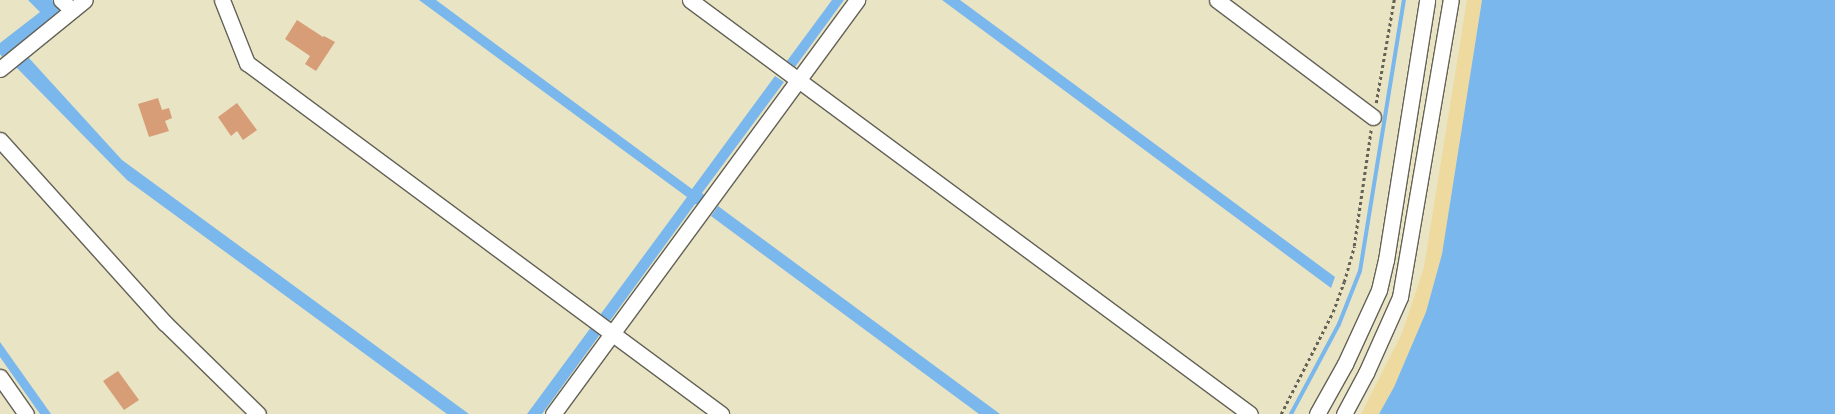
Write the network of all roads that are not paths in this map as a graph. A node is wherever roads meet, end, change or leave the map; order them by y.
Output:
1 (61, 0) edge
2 (85, 0) edge
3 (222, 0) edge
4 (690, 0) edge
5 (857, 0) edge
6 (1217, 0) edge
7 (1451, 0) edge
8 (1427, 1) edge
9 (72, 10) junction
10 (3, 67) edge
11 (1438, 79) junction
12 (798, 80) junction
13 (1373, 117) road end
14 (0, 140) edge
15 (611, 332) junction
16 (0, 377) edge
17 (26, 414) edge
18 (258, 414) edge
19 (552, 414) edge
20 (721, 414) edge
21 (1250, 414) edge
22 (1317, 414) edge
23 (1344, 414) edge

1 - 9 street
2 - 9 street
3 - 15 street
4 - 12 street
5 - 12 street
6 - 13 street
7 - 11 street
8 - 11 street
8 - 22 street
9 - 10 street
11 - 23 street
12 - 15 street
12 - 21 street
14 - 18 street
15 - 19 street
15 - 20 street
16 - 17 street

